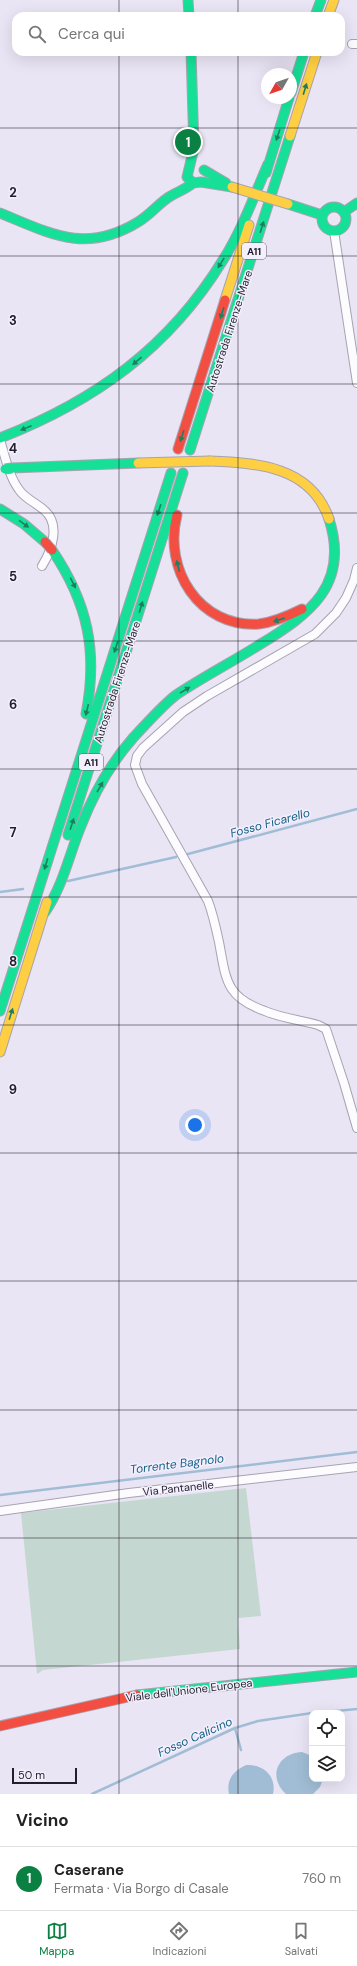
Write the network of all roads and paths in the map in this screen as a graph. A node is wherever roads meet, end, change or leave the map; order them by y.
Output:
1 (188, 0) edge
2 (320, 0) edge
3 (334, 0) edge
4 (189, 12) edge
5 (316, 12) edge
6 (330, 12) edge
7 (191, 56) edge
8 (303, 56) edge
9 (316, 56) edge
10 (297, 74) edge
11 (288, 104) edge
12 (194, 148) junction
13 (268, 164) junction
14 (203, 169) junction
15 (188, 171) junction
16 (197, 183) junction
17 (232, 186) junction
18 (170, 197) junction
19 (357, 203) edge
20 (344, 212) junction
21 (0, 213) edge
22 (322, 215) junction
23 (334, 231) junction
24 (357, 383) edge
25 (0, 438) edge
26 (178, 449) dead end
27 (194, 450) dead end
28 (5, 469) edge
29 (171, 473) dead end
30 (0, 509) edge
31 (42, 566) dead end
32 (357, 568) edge
33 (324, 592) junction
34 (62, 810) junction
35 (45, 912) junction
36 (0, 1011) edge
37 (0, 1052) edge
38 (357, 1128) edge
39 (357, 1467) edge
40 (0, 1511) edge
41 (357, 1672) edge
42 (0, 1726) edge

1 - 4 main road
2 - 5 main road
3 - 6 main road
7 - 12 main road
8 - 10 main road
27 -> 9 main road, Autostrada Firenze-Mare / A11
11 -> 13 main road, Autostrada Firenze-Mare / A11
12 - 14 main road
12 - 15 main road
13 -> 25 main road
13 -> 26 main road, Autostrada Firenze-Mare / A11
14 - 15 main road
14 - 16 main road
14 - 17 main road
15 - 16 main road
15 - 18 main road
16 - 17 main road
16 - 18 main road
17 - 22 main road, bridge
18 - 21 main road
19 - 20 main road
20 - 22 main road
20 - 23 main road
22 - 23 main road
23 - 24 street
25 - 31 street
28 - 33 main road, bridge
29 -> 34 main road, Autostrada Firenze-Mare / A11
30 -> 34 main road, bridge
32 - 38 street
35 -> 33 main road
33 - 35 main road, Autostrada Firenze-Mare / A11
34 -> 36 main road, Autostrada Firenze-Mare / A11
37 -> 35 main road, Autostrada Firenze-Mare / A11
39 - 40 street, Via Pantanelle
41 - 42 main road, Viale dell'Unione Europea

